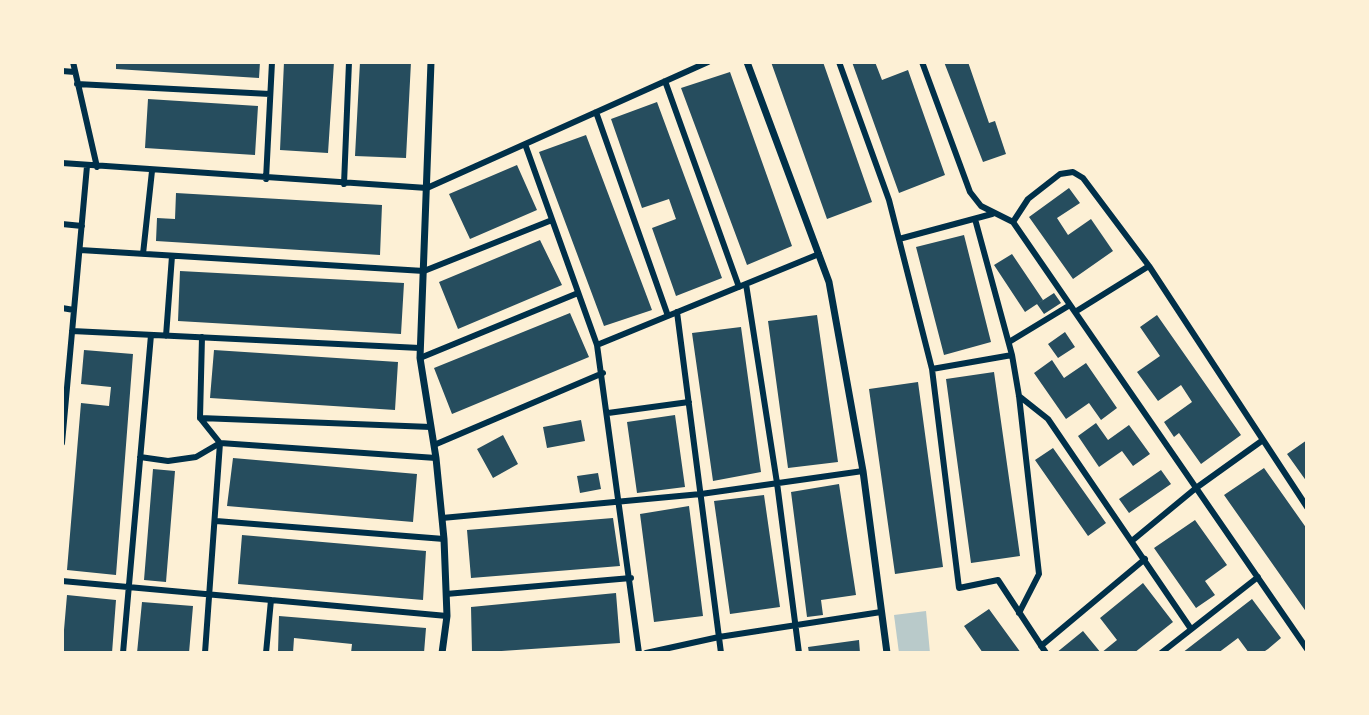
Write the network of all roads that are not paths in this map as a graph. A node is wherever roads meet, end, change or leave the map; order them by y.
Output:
1 (73, 62) edge
2 (272, 62) edge
3 (349, 62) edge
4 (431, 62) edge
5 (708, 62) edge
6 (747, 62) edge
7 (839, 62) edge
8 (922, 62) edge
9 (62, 71) edge
10 (75, 72) junction
11 (665, 81) junction
12 (77, 84) junction
13 (270, 94) junction
14 (596, 112) junction
15 (525, 144) junction
16 (62, 163) edge
17 (87, 166) junction
18 (97, 167) junction
19 (152, 171) junction
20 (266, 179) junction
21 (344, 184) junction
22 (427, 188) junction
23 (993, 214) junction
24 (975, 219) junction
25 (552, 220) junction
26 (1013, 222) junction
27 (62, 224) edge
28 (82, 226) junction
29 (899, 239) junction
30 (80, 250) junction
31 (143, 254) junction
32 (819, 254) junction
33 (172, 256) junction
34 (1149, 266) junction
35 (424, 271) junction
36 (743, 286) junction
37 (578, 293) junction
38 (62, 308) edge
39 (1072, 308) junction
40 (74, 310) junction
41 (677, 312) junction
42 (668, 316) junction
43 (72, 331) junction
44 (151, 335) junction
45 (166, 336) junction
46 (202, 337) junction
47 (1009, 342) junction
48 (597, 345) junction
49 (420, 348) junction
50 (1012, 355) junction
51 (420, 358) junction
52 (932, 369) junction
53 (603, 373) junction
54 (1019, 396) junction
55 (689, 402) junction
56 (64, 405) edge
57 (608, 413) junction
58 (200, 418) junction
59 (431, 427) junction
60 (1263, 440) junction
61 (62, 443) edge
62 (220, 443) junction
63 (434, 445) junction
64 (140, 457) junction
65 (436, 458) junction
66 (863, 471) junction
67 (777, 483) junction
68 (1196, 488) junction
69 (701, 494) junction
70 (621, 501) junction
71 (1307, 507) edge
72 (442, 518) junction
73 (216, 521) junction
74 (444, 539) junction
75 (1133, 540) junction
76 (1145, 559) junction
77 (1258, 577) junction
78 (631, 578) junction
79 (62, 581) edge
80 (128, 587) junction
81 (446, 594) junction
82 (211, 595) junction
83 (271, 600) junction
84 (881, 612) junction
85 (1019, 613) junction
86 (447, 616) junction
87 (795, 625) junction
88 (1191, 629) junction
89 (719, 637) junction
90 (1307, 649) edge
91 (1043, 650) edge
92 (123, 653) edge
93 (205, 653) edge
94 (266, 653) edge
95 (442, 653) edge
96 (639, 653) edge
97 (646, 653) edge
98 (721, 653) edge
99 (799, 653) edge
100 (887, 653) edge
101 (1161, 653) edge
102 (1301, 653) edge

1 - 10 street
2 - 13 street
3 - 21 street
4 - 22 street
5 - 11 street
6 - 32 street
7 - 29 street
8 - 23 street
9 - 10 street
10 - 12 street
11 - 14 street
11 - 36 street
12 - 13 street
12 - 18 street
13 - 20 street
14 - 15 street
14 - 42 street
15 - 22 street
15 - 25 street
16 - 17 street
17 - 18 street
17 - 28 street
18 - 19 street
19 - 20 street
19 - 31 street
20 - 21 street
21 - 22 street
22 - 35 street
23 - 24 street
23 - 26 street
24 - 29 street
24 - 47 street
25 - 35 street
25 - 37 street
26 - 34 street
26 - 39 street
27 - 28 street
28 - 30 street
29 - 52 street
30 - 31 street
30 - 40 street
31 - 33 street
32 - 36 street
32 - 66 street
33 - 35 street
33 - 45 street
34 - 39 street
34 - 60 street
35 - 49 street
36 - 41 street
36 - 67 street
37 - 48 street
37 - 51 street
38 - 40 street
39 - 47 street
39 - 68 street
40 - 43 street
41 - 42 street
41 - 55 street
42 - 48 street
43 - 44 street
43 - 56 street
44 - 45 street
44 - 64 street
45 - 46 street
46 - 49 street
46 - 58 street
47 - 50 street
48 - 53 street
49 - 51 street
50 - 52 street
50 - 54 street
51 - 59 street
52 - 85 street
53 - 57 street
53 - 63 street
54 - 75 street
54 - 85 street
55 - 57 street
55 - 69 street
56 - 61 street
57 - 70 street
58 - 59 street
58 - 62 street
59 - 63 street
60 - 68 street
60 - 71 street
62 - 64 street
62 - 65 street
62 - 73 street
63 - 65 street
64 - 80 street
65 - 72 street
66 - 67 street
66 - 84 street
67 - 69 street
67 - 87 street
68 - 75 street
68 - 77 street
69 - 70 street
69 - 89 street
70 - 72 street
70 - 78 street
72 - 74 street
73 - 74 street
73 - 82 street
74 - 81 street
75 - 76 street
76 - 88 street
76 - 91 street
77 - 88 street
77 - 90 street
78 - 81 street
78 - 96 street
79 - 80 street
80 - 82 street
80 - 92 street
81 - 86 street
82 - 83 street
82 - 93 street
83 - 86 street
83 - 94 street
84 - 87 street
84 - 100 street
85 - 91 street
86 - 95 street
87 - 89 street
87 - 99 street
88 - 101 street
89 - 97 street
89 - 98 street
90 - 102 street

